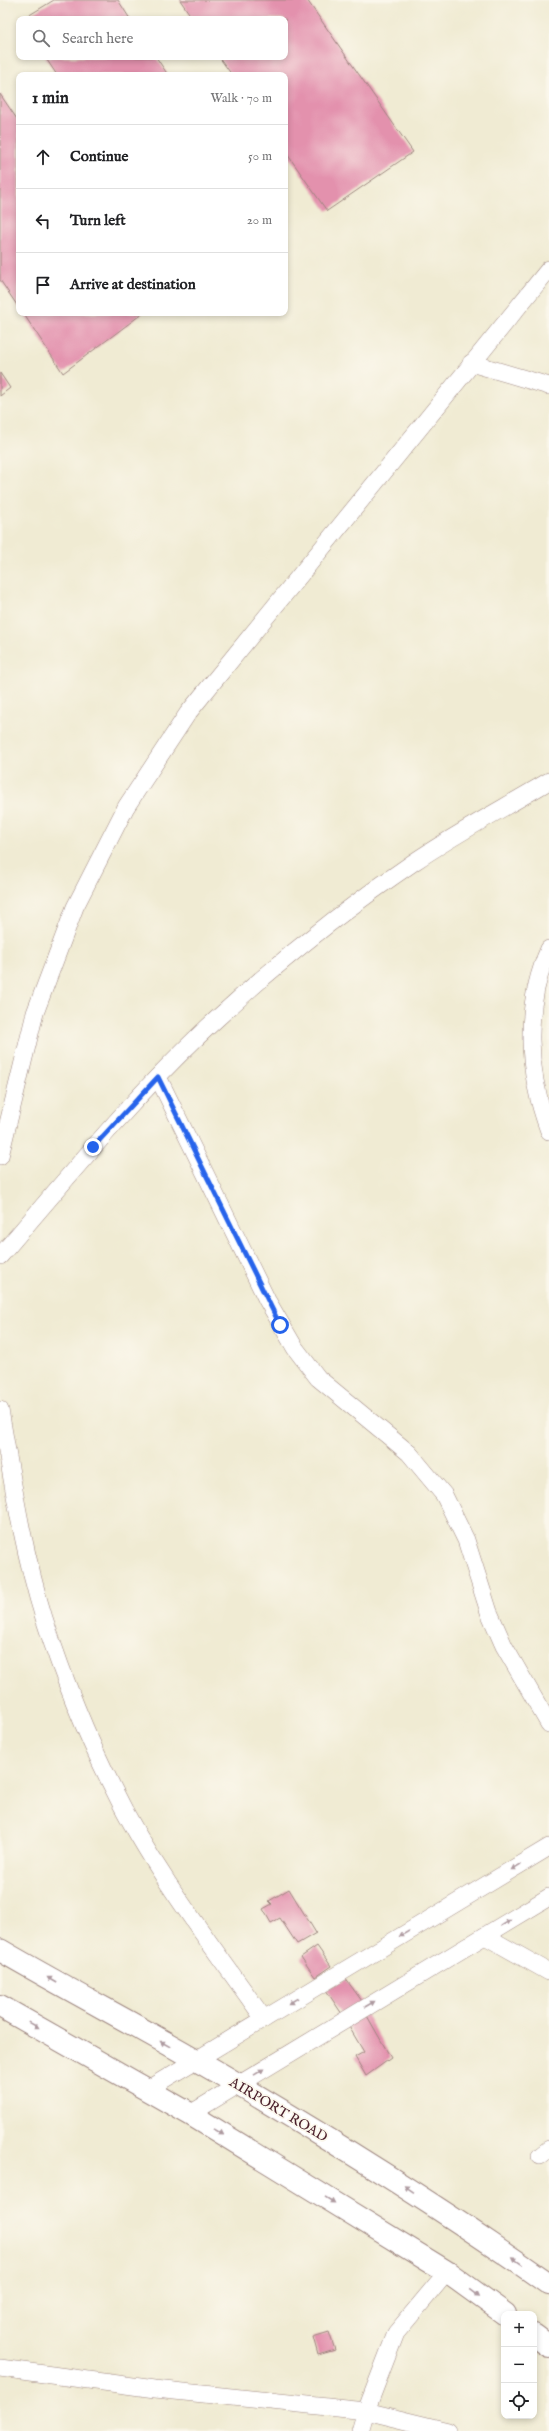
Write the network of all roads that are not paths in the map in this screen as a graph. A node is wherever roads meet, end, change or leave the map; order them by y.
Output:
1 (549, 269) edge
2 (471, 363) junction
3 (549, 386) edge
4 (549, 781) edge
5 (549, 949) edge
6 (158, 1077) junction
7 (549, 1131) edge
8 (0, 1156) edge
9 (0, 1256) edge
10 (0, 1410) edge
11 (549, 1724) edge
12 (549, 1847) edge
13 (549, 1897) edge
14 (485, 1936) junction
15 (0, 1950) edge
16 (549, 1972) edge
17 (0, 2006) edge
18 (264, 2019) junction
19 (196, 2060) junction
20 (238, 2084) junction
21 (148, 2089) junction
22 (190, 2114) junction
23 (447, 2272) junction
24 (549, 2284) edge
25 (501, 2311) edge
26 (537, 2337) edge
27 (549, 2346) edge
28 (0, 2368) edge
29 (366, 2411) junction
30 (360, 2431) edge
31 (448, 2431) edge

1 - 2 lane
2 - 3 lane
2 - 8 lane
4 - 6 lane
5 - 7 lane
6 - 9 lane
6 - 11 lane
10 - 18 lane
12 -> 18 lane
14 -> 13 lane
14 - 16 lane
20 -> 14 lane
19 -> 15 main road, AIRPORT ROAD
17 -> 21 main road
18 - 19 lane
19 - 20 main road, AIRPORT ROAD
19 - 21 lane
20 - 22 lane
24 -> 20 main road, AIRPORT ROAD
21 - 22 main road
22 -> 23 main road
23 -> 25 main road
23 - 29 lane
26 - 27 main road
28 - 29 lane
29 - 30 lane
29 - 31 lane

